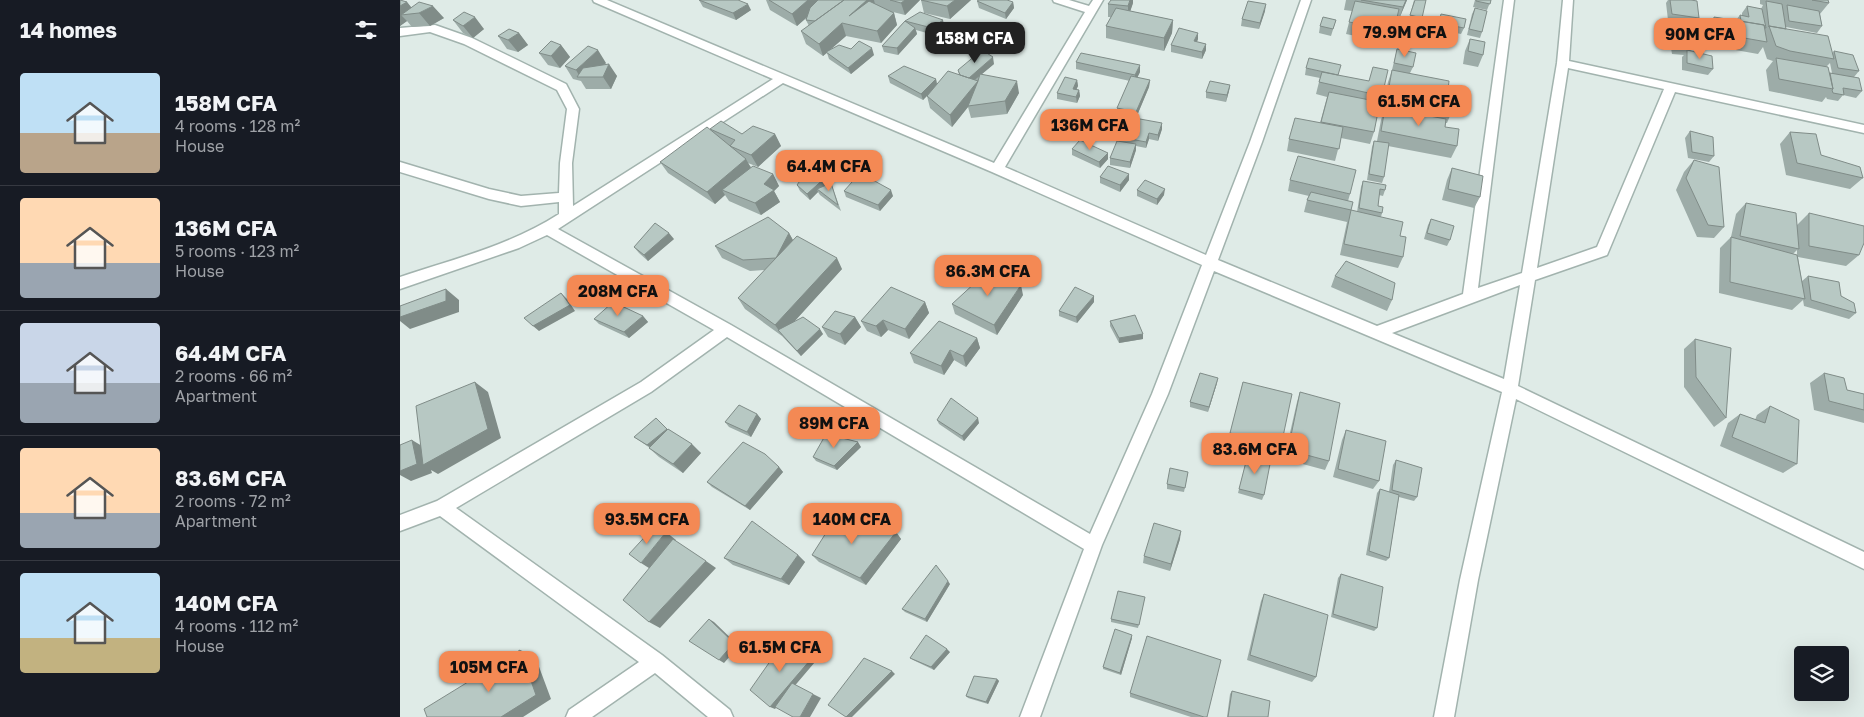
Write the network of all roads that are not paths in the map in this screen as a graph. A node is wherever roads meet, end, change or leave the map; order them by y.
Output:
1 (599, 0) edge
2 (1058, 0) edge
3 (1098, 0) edge
4 (1306, 0) edge
5 (1509, 0) edge
6 (1568, 0) edge
7 (1092, 11) junction
8 (400, 32) edge
9 (1563, 63) junction
10 (781, 79) junction
11 (1671, 87) junction
12 (1864, 129) edge
13 (400, 167) edge
14 (996, 169) junction
15 (566, 197) junction
16 (566, 218) junction
17 (548, 229) junction
18 (1210, 264) junction
19 (1528, 277) junction
20 (400, 283) edge
21 (1470, 298) junction
22 (726, 329) junction
23 (1376, 333) junction
24 (1510, 389) junction
25 (442, 507) junction
26 (400, 523) edge
27 (1094, 546) junction
28 (1864, 561) edge
29 (655, 662) junction
30 (576, 717) edge
31 (723, 717) edge
32 (1030, 717) edge
33 (1444, 717) edge

1 - 10 street
2 - 7 street
3 - 7 street
4 - 18 street
5 - 21 street
6 - 9 street
7 - 14 street
8 - 15 street
9 - 11 street
9 - 19 street
10 - 14 street
10 - 16 street
11 - 12 street
11 - 19 street
13 - 15 street
14 - 18 street
15 - 16 street
16 - 17 street
17 - 20 street
17 - 22 street
18 - 23 street
18 - 27 street
19 - 21 street
19 - 24 street
21 - 23 street
22 - 25 street
22 - 27 street
23 - 24 street
24 - 28 street
24 - 33 street
25 - 26 street
25 - 29 street
27 - 32 street
29 - 30 street
29 - 31 street

